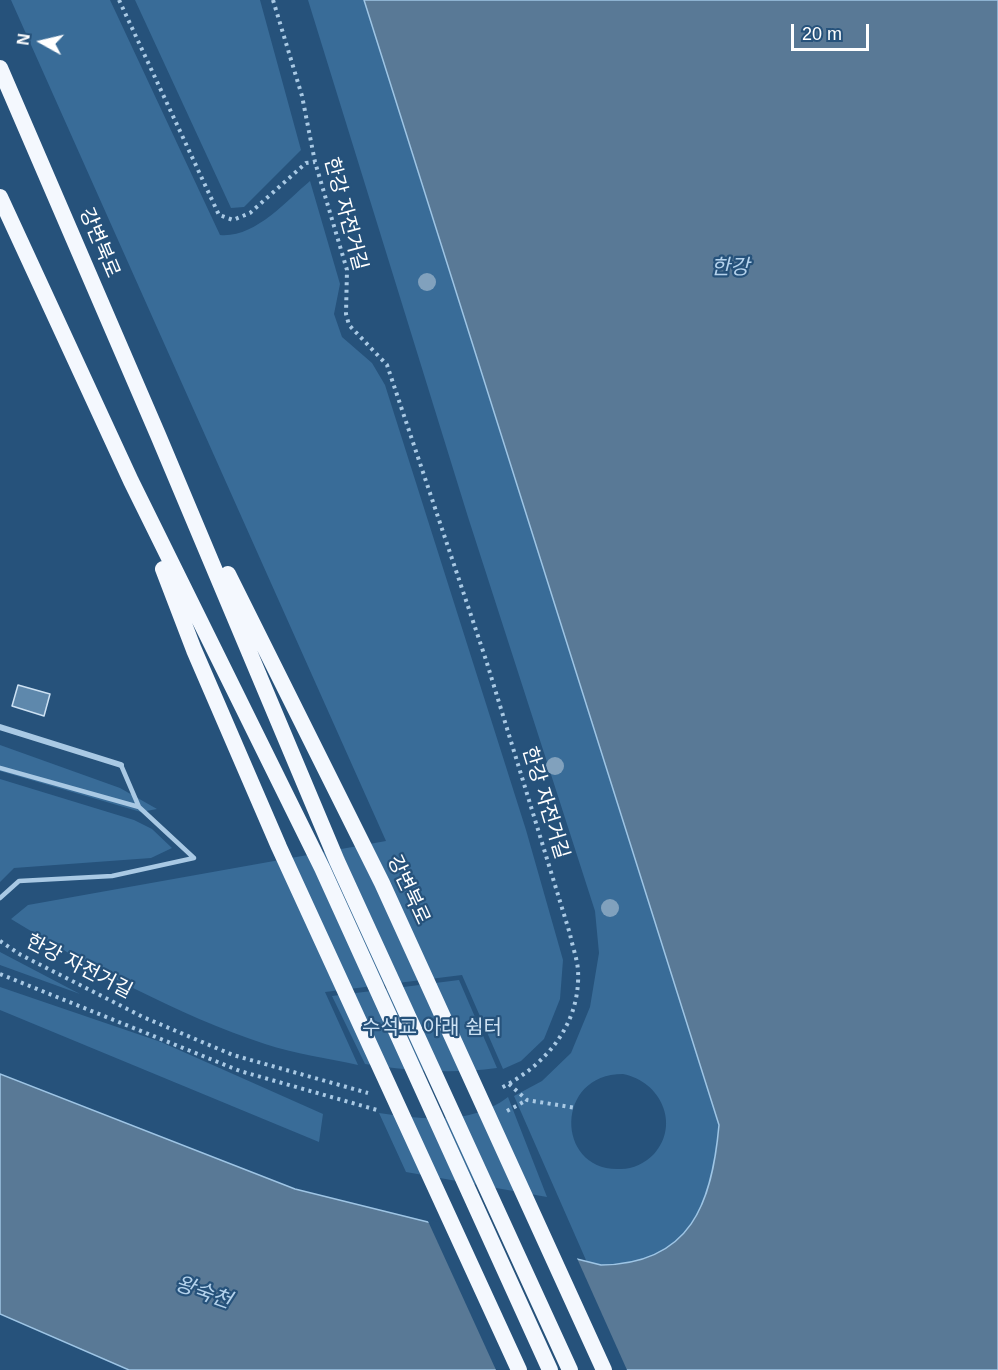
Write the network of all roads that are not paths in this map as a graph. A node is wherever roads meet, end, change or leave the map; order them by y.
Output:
1 (0, 68) edge
2 (0, 197) edge
3 (159, 435) junction
4 (131, 481) junction
5 (0, 727) edge
6 (121, 765) joint
7 (0, 768) edge
8 (139, 807) junction
9 (329, 865) junction
10 (0, 898) edge
11 (519, 1370) edge
12 (550, 1370) edge
13 (570, 1370) edge
14 (604, 1370) edge

1 - 3 highway, 강변북로
2 - 4 highway, 강변북로
3 - 9 highway, 강변북로
3 - 14 highway, 강변북로
4 - 9 highway, 강변북로
4 - 11 highway, 강변북로
5 - 6 street
6 - 8 lane
7 - 8 lane
8 - 10 lane
9 - 12 highway, 강변북로
9 - 13 highway, 강변북로

